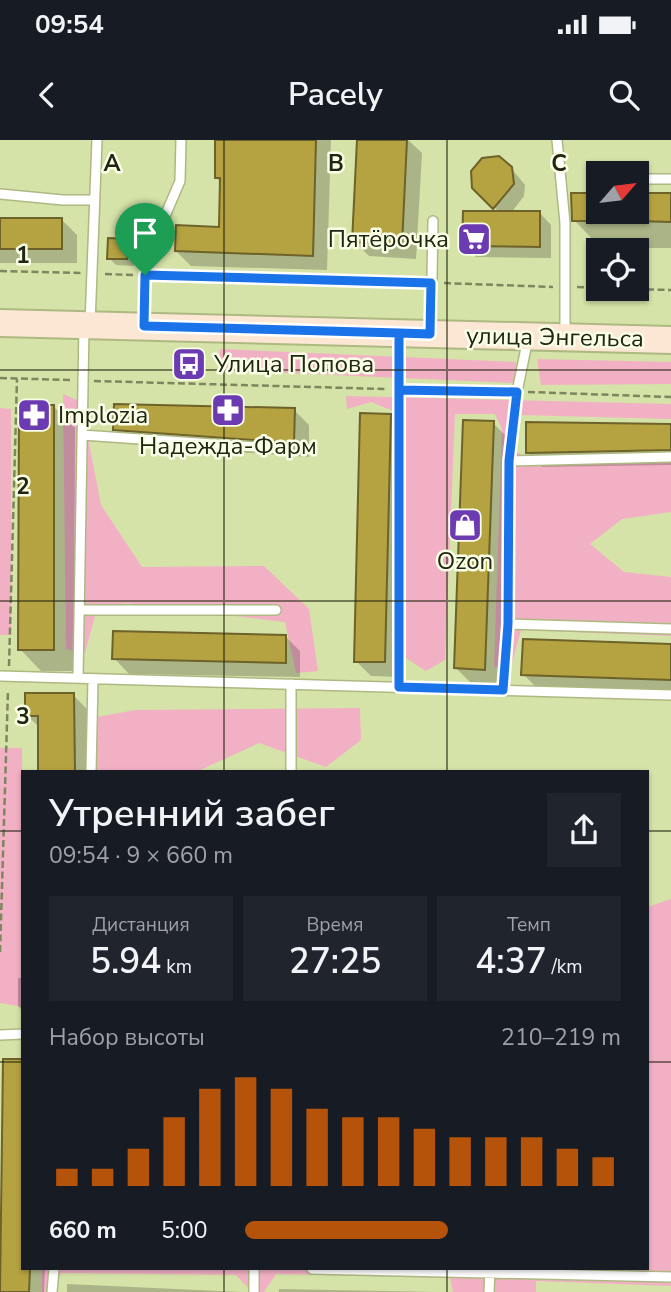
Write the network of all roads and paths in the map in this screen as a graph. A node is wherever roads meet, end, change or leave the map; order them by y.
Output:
1 (97, 140) edge
2 (181, 140) edge
3 (557, 140) edge
4 (649, 179) edge
5 (671, 179) edge
6 (0, 194) edge
7 (94, 200) junction
8 (433, 221) dead end
9 (0, 271) edge
10 (91, 274) junction
11 (145, 275) junction
12 (431, 283) junction
13 (565, 287) junction
14 (586, 288) edge
15 (649, 290) edge
16 (671, 290) edge
17 (0, 323) edge
18 (87, 325) junction
19 (144, 326) junction
20 (399, 333) junction
21 (430, 334) junction
22 (528, 336) junction
23 (565, 337) junction
24 (671, 340) edge
25 (0, 379) edge
26 (83, 381) junction
27 (399, 390) junction
28 (517, 392) junction
29 (671, 397) edge
30 (82, 435) junction
31 (286, 449) dead end
32 (671, 457) edge
33 (509, 461) junction
34 (79, 610) junction
35 (276, 610) dead end
36 (508, 624) junction
37 (671, 629) edge
38 (0, 676) edge
39 (78, 678) junction
40 (93, 679) junction
41 (291, 684) junction
42 (399, 687) junction
43 (503, 690) junction
44 (671, 695) edge
45 (91, 770) edge
46 (290, 770) edge
47 (21, 1034) edge
48 (0, 1035) edge
49 (54, 1270) edge
50 (254, 1270) edge
51 (490, 1270) edge
52 (671, 1276) edge
53 (52, 1292) edge
54 (254, 1292) edge
55 (489, 1292) edge

1 - 7 lane
2 - 11 lane
3 - 13 lane
4 - 5 lane
6 - 7 lane
7 - 10 lane
8 - 12 lane
9 - 10 path
10 - 11 path
10 - 18 lane
11 - 12 path
11 - 19 lane
12 - 13 path
12 - 21 lane
13 - 14 path
13 - 23 lane
15 - 16 path
17 - 18 main road, улица Энгельса
18 - 19 main road, улица Энгельса
18 - 26 lane
19 - 20 main road, улица Энгельса
20 - 21 main road, улица Энгельса
20 - 27 lane
21 - 22 main road, улица Энгельса
22 - 23 main road, улица Энгельса
22 - 28 lane
23 - 24 main road, улица Энгельса
25 - 26 path
26 - 27 path
26 - 30 lane
27 - 28 path
27 - 42 lane
28 - 29 path
28 - 33 lane
30 - 31 lane
30 - 34 lane
32 - 33 lane
33 - 36 lane
34 - 35 lane
34 - 39 lane
36 - 37 lane
36 - 43 lane
38 - 39 lane
39 - 40 lane
40 - 41 lane
40 - 45 lane
41 - 42 lane
41 - 46 lane
42 - 43 lane
43 - 44 lane
47 - 48 lane
49 - 53 lane
50 - 54 lane
51 - 52 lane
51 - 55 lane

